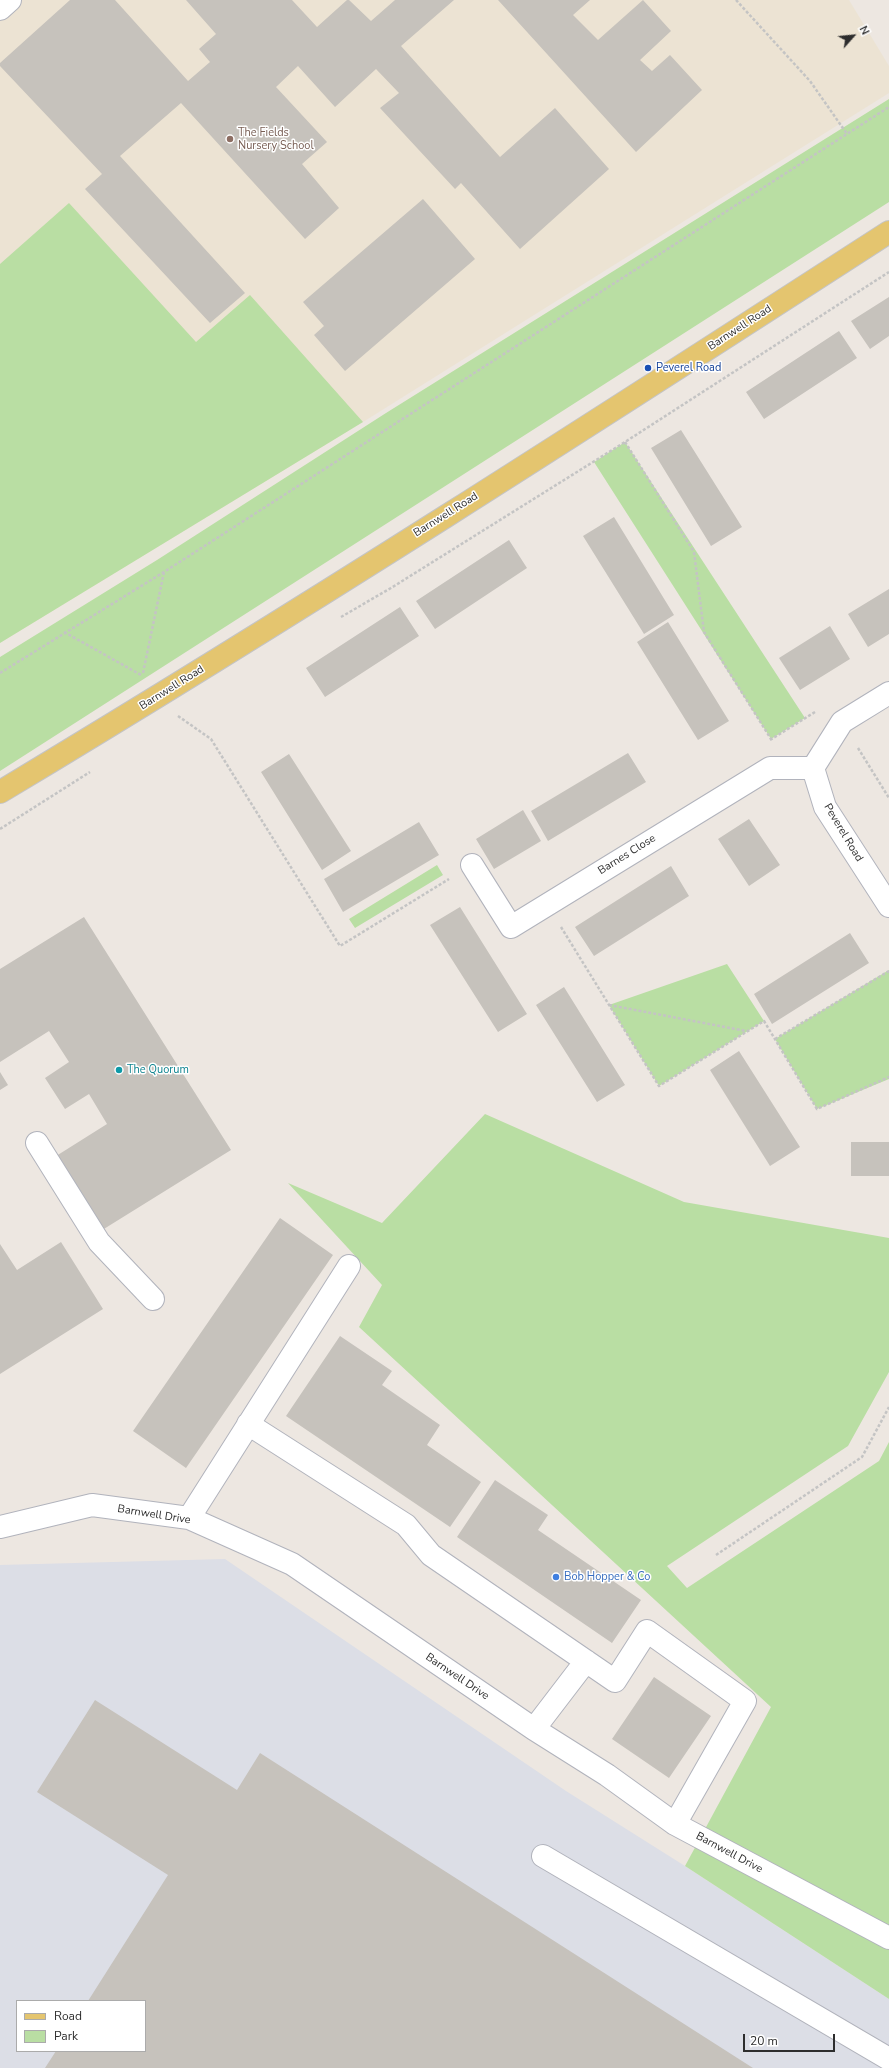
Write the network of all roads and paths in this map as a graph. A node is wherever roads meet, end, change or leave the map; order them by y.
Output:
1 (10, 0) edge
2 (736, 0) edge
3 (0, 9) edge
4 (889, 107) edge
5 (847, 134) junction
6 (889, 232) edge
7 (889, 272) edge
8 (625, 442) junction
9 (164, 572) junction
10 (336, 620) dead end
11 (64, 632) junction
12 (0, 673) edge
13 (889, 693) edge
14 (184, 712) dead end
15 (842, 722) junction
16 (771, 739) dead end
17 (813, 768) junction
18 (0, 792) edge
19 (889, 798) edge
20 (472, 865) joint
21 (547, 904) junction
22 (889, 906) edge
23 (889, 971) edge
24 (609, 1005) junction
25 (747, 1032) junction
26 (775, 1039) junction
27 (889, 1078) edge
28 (37, 1143) dead end
29 (349, 1266) dead end
30 (153, 1299) dead end
31 (889, 1407) edge
32 (248, 1424) junction
33 (189, 1518) junction
34 (0, 1527) edge
35 (716, 1555) dead end
36 (586, 1661) junction
37 (534, 1729) junction
38 (675, 1824) junction
39 (543, 1856) dead end
40 (889, 1938) edge
41 (889, 2059) edge

1 - 3 street
2 - 5 path
4 - 5 path
5 - 9 path
6 - 18 main road, Barnwell Road
7 - 8 path
8 - 10 path
8 - 16 path
9 - 11 path
9 - 11 path
11 - 12 path
13 - 15 street
14 - 20 path
15 - 17 street
15 - 19 path
17 - 21 street, Barnes Close
17 - 22 street, Peverel Road
20 - 21 street, Barnes Close
21 - 24 path
23 - 26 path
24 - 25 path
24 - 25 path
25 - 26 path
26 - 27 path
28 - 30 street
29 - 32 street
31 - 35 path
32 - 33 street
32 - 36 street
33 - 34 street, Barnwell Drive
33 - 37 street, Barnwell Drive
36 - 37 street
36 - 38 street
37 - 38 street, Barnwell Drive
38 - 40 street, Barnwell Drive
39 - 41 street

